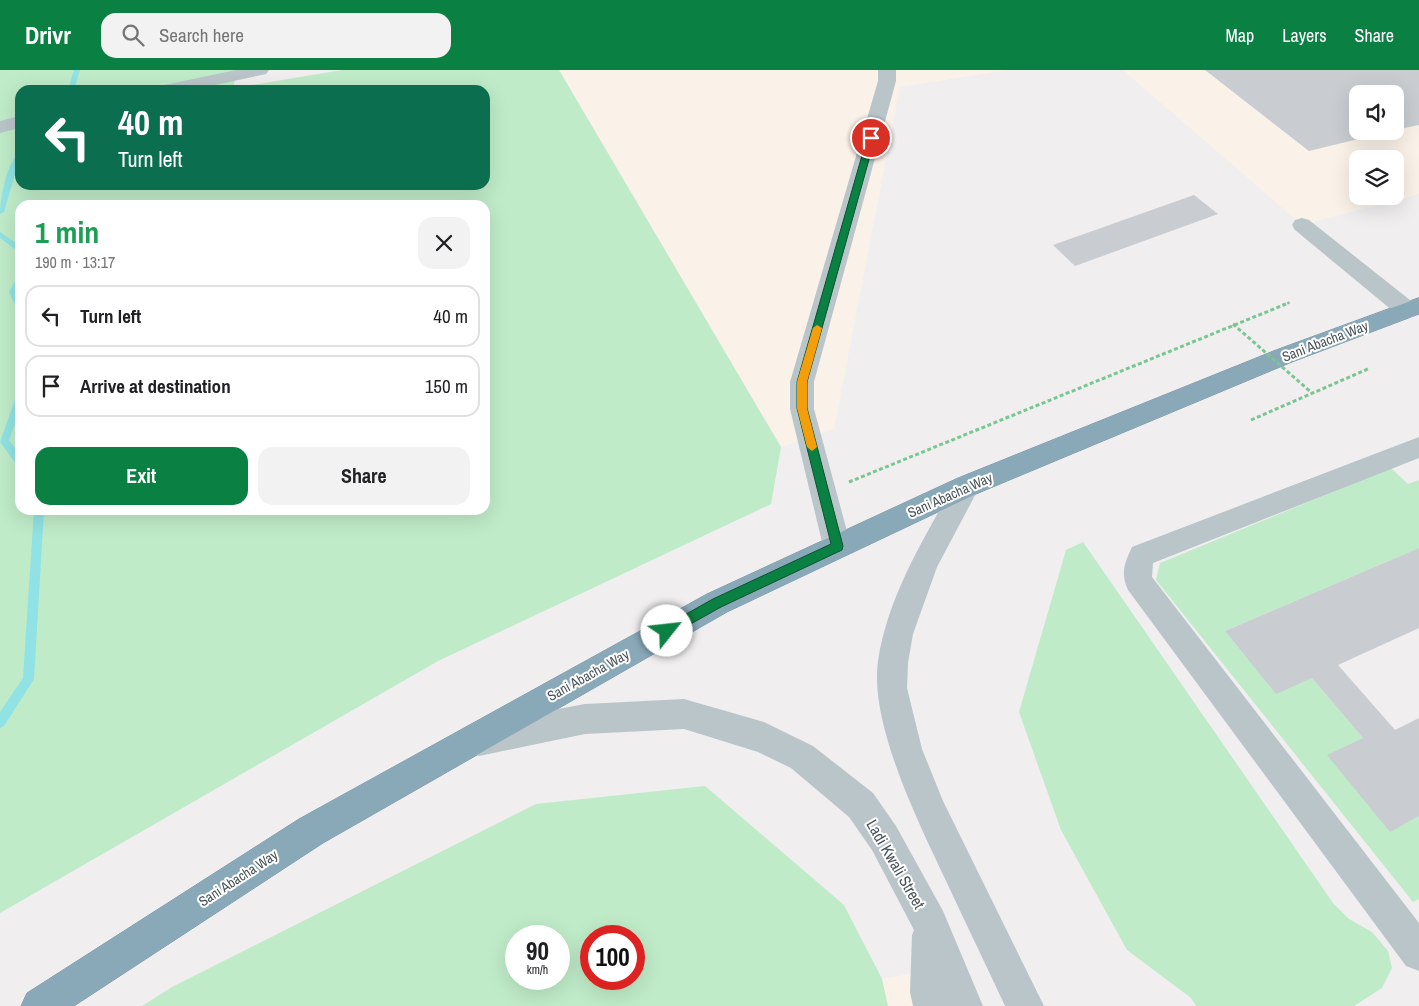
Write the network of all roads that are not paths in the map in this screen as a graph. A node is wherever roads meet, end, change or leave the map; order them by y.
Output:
1 (260, 70) edge
2 (887, 70) edge
3 (190, 85) edge
4 (15, 123) edge
5 (0, 127) edge
6 (1302, 225) dead end
7 (1413, 308) edge
8 (1419, 447) edge
9 (967, 486) junction
10 (838, 546) junction
11 (468, 743) junction
12 (930, 924) junction
13 (1419, 952) edge
14 (40, 1006) edge
15 (932, 1006) edge
16 (964, 1006) edge
17 (1025, 1006) edge

1 - 3 street
2 - 10 street
4 - 5 street
6 - 7 street
7 - 9 highway, Sani Abacha Way
8 - 13 street
9 - 10 highway, Sani Abacha Way
9 - 17 street
10 - 11 highway, Sani Abacha Way
11 - 12 street, Ladi Kwali Street
11 - 14 highway, Sani Abacha Way
12 - 15 street
12 - 16 street, Ladi Kwali Street

